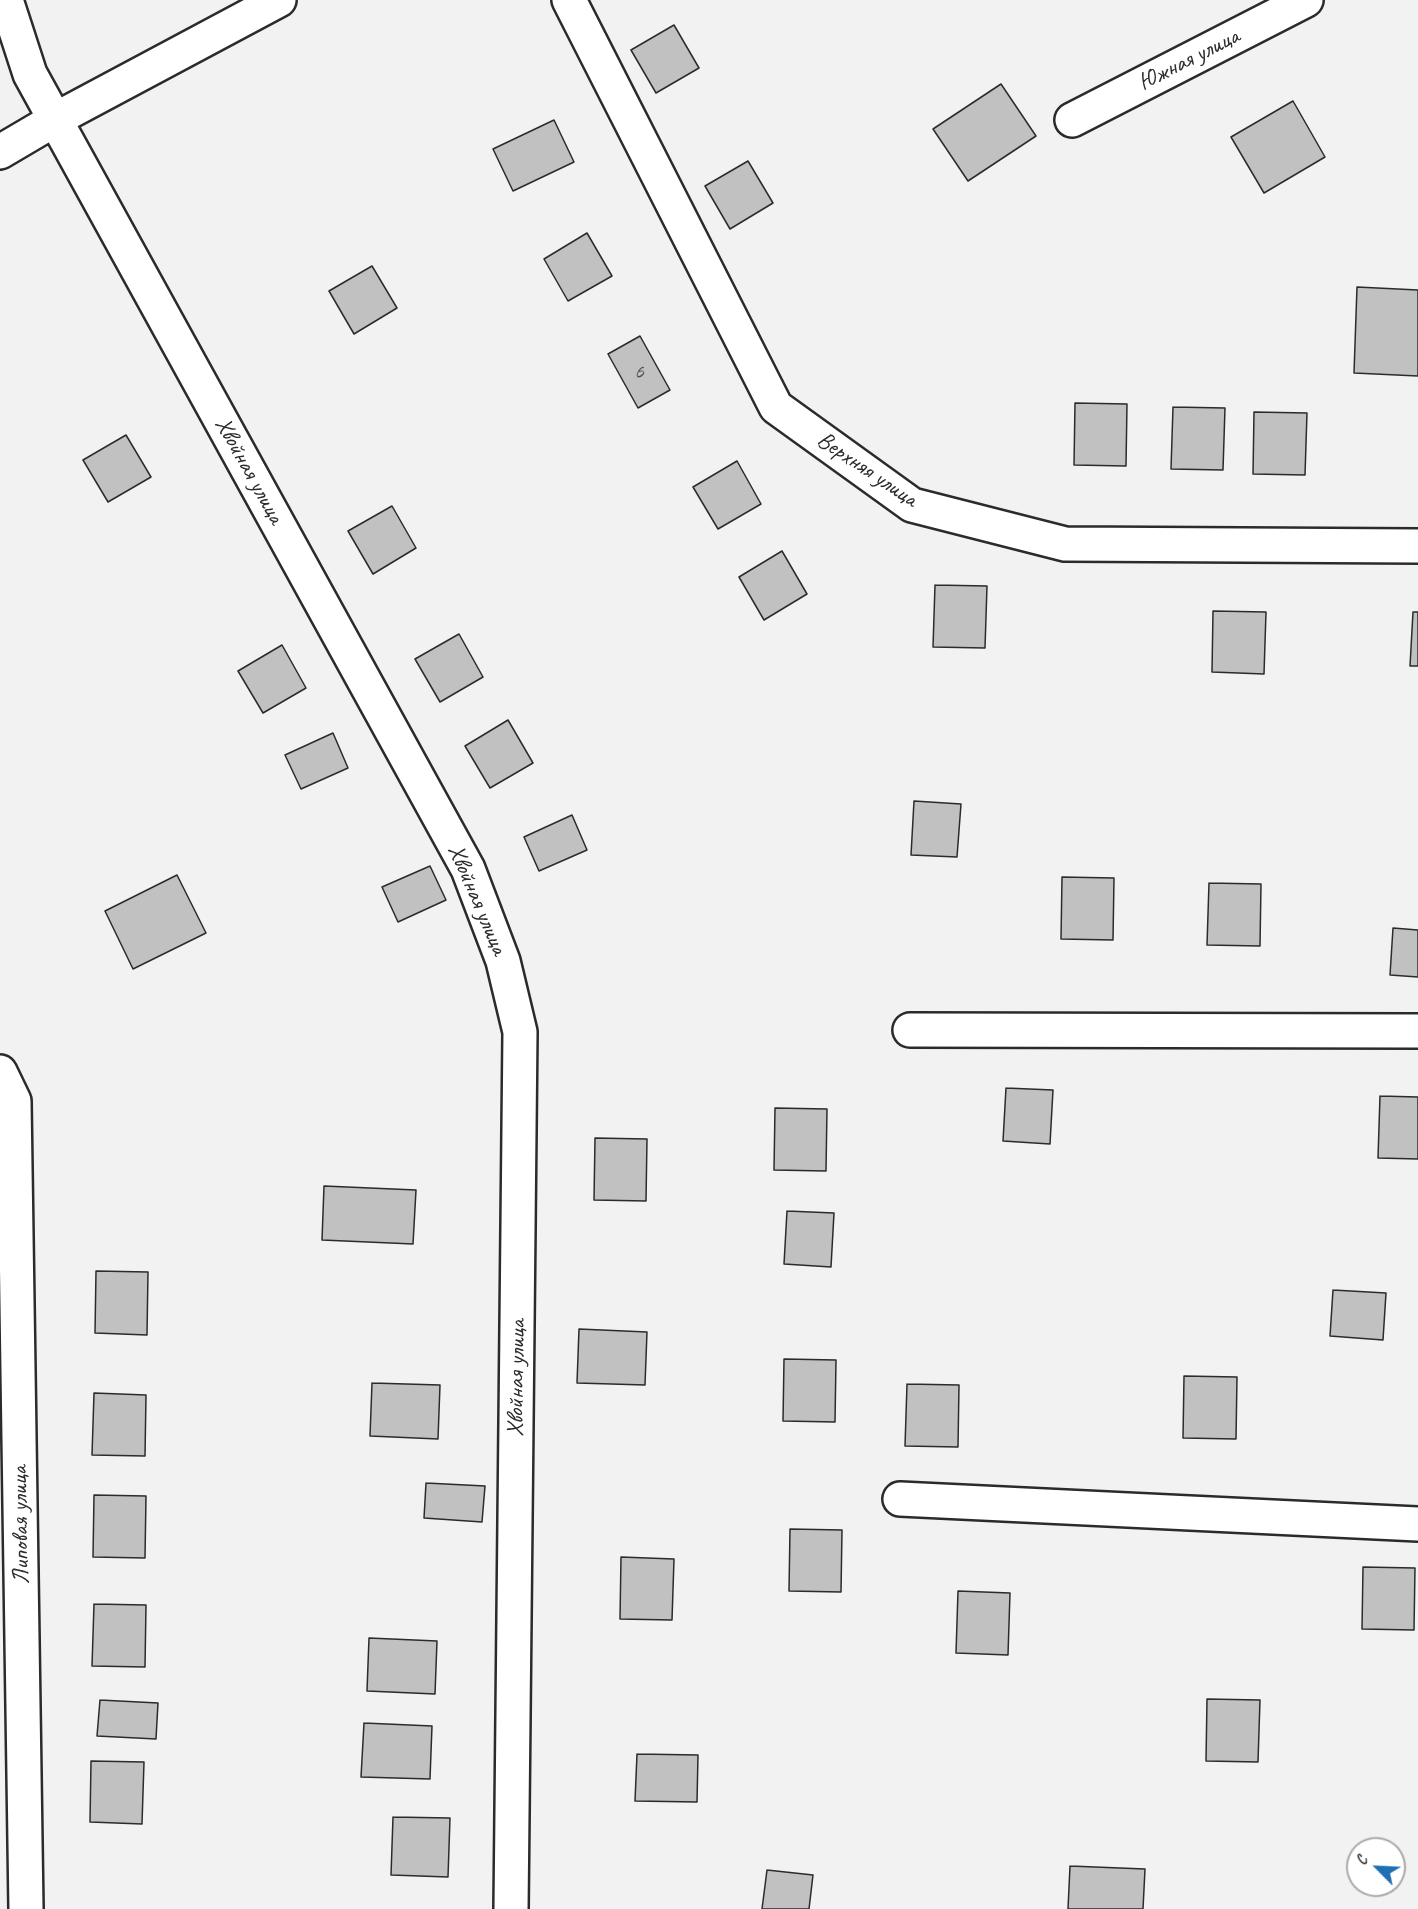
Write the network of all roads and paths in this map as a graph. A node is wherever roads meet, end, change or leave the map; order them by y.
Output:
1 (6, 0) edge
2 (279, 0) edge
3 (569, 0) edge
4 (1306, 0) edge
5 (56, 119) junction
6 (1072, 120) dead end
7 (0, 152) edge
8 (1418, 546) edge
9 (910, 1030) dead end
10 (1418, 1031) edge
11 (0, 1072) edge
12 (900, 1499) dead end
13 (1418, 1524) edge
14 (26, 1909) edge
15 (511, 1909) edge

1 - 5 street, Хвойная улица
2 - 5 street
3 - 8 street, Верхняя улица
4 - 6 street, Южная улица
5 - 7 street
5 - 15 street, Хвойная улица
9 - 10 street
11 - 14 street, Липовая улица
12 - 13 street

